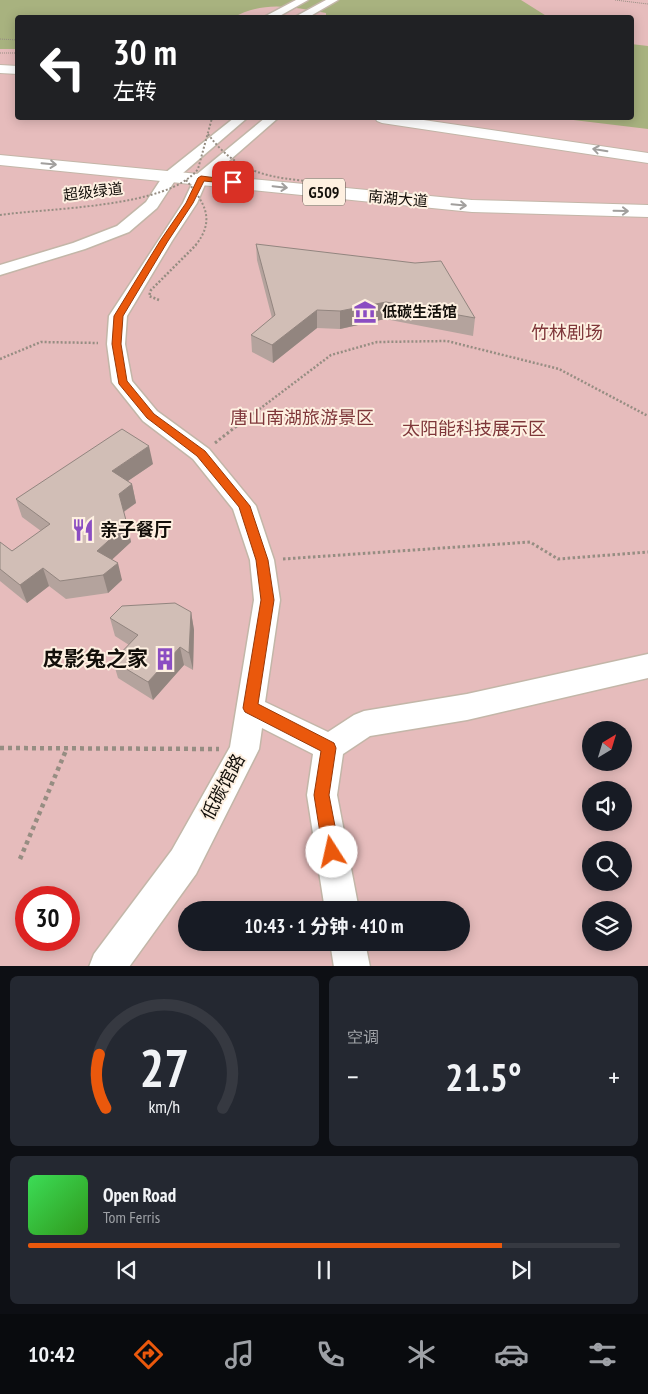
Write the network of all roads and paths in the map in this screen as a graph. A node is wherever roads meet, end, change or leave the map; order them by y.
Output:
1 (302, 0) edge
2 (333, 0) edge
3 (615, 0) edge
4 (648, 4) edge
5 (273, 15) edge
6 (303, 15) edge
7 (0, 39) edge
8 (15, 40) edge
9 (0, 53) edge
10 (15, 53) edge
11 (0, 69) edge
12 (15, 70) edge
13 (212, 120) edge
14 (239, 120) edge
15 (269, 120) edge
16 (395, 120) edge
17 (208, 134) junction
18 (648, 158) edge
19 (0, 160) edge
20 (186, 178) junction
21 (317, 182) dead end
22 (648, 211) edge
23 (0, 215) edge
24 (0, 270) edge
25 (158, 300) dead end
26 (116, 344) junction
27 (0, 359) edge
28 (648, 416) edge
29 (201, 454) junction
30 (648, 552) edge
31 (262, 560) junction
32 (648, 666) edge
33 (250, 708) junction
34 (0, 748) edge
35 (67, 748) junction
36 (329, 748) junction
37 (244, 749) junction
38 (20, 859) dead end
39 (340, 901) edge
40 (349, 951) edge
41 (108, 966) edge
42 (352, 966) edge

1 - 5 street
2 - 6 street
3 - 4 path
7 - 8 path
9 - 10 path
11 - 12 highway
13 - 17 path, 超级绿道, bridge
14 - 20 street
15 - 20 street
18 -> 16 highway
17 - 20 path, 超级绿道, bridge
17 - 21 path, bridge
19 -> 20 highway, 南湖大道 / G509
20 -> 22 highway, 南湖大道 / G509
20 - 23 path, 超级绿道, bridge
20 - 24 street
20 - 25 path, bridge
20 - 26 street, 低碳馆路
26 - 27 path
26 - 29 street, 低碳馆路
28 - 29 path
29 - 31 street, 低碳馆路
30 - 31 path
31 - 33 street, 低碳馆路
32 - 36 street
33 - 36 street
33 - 37 street, 低碳馆路
34 - 35 path
35 - 37 path
35 - 38 path
36 - 39 street
37 - 41 street, 低碳馆路
40 - 42 street

